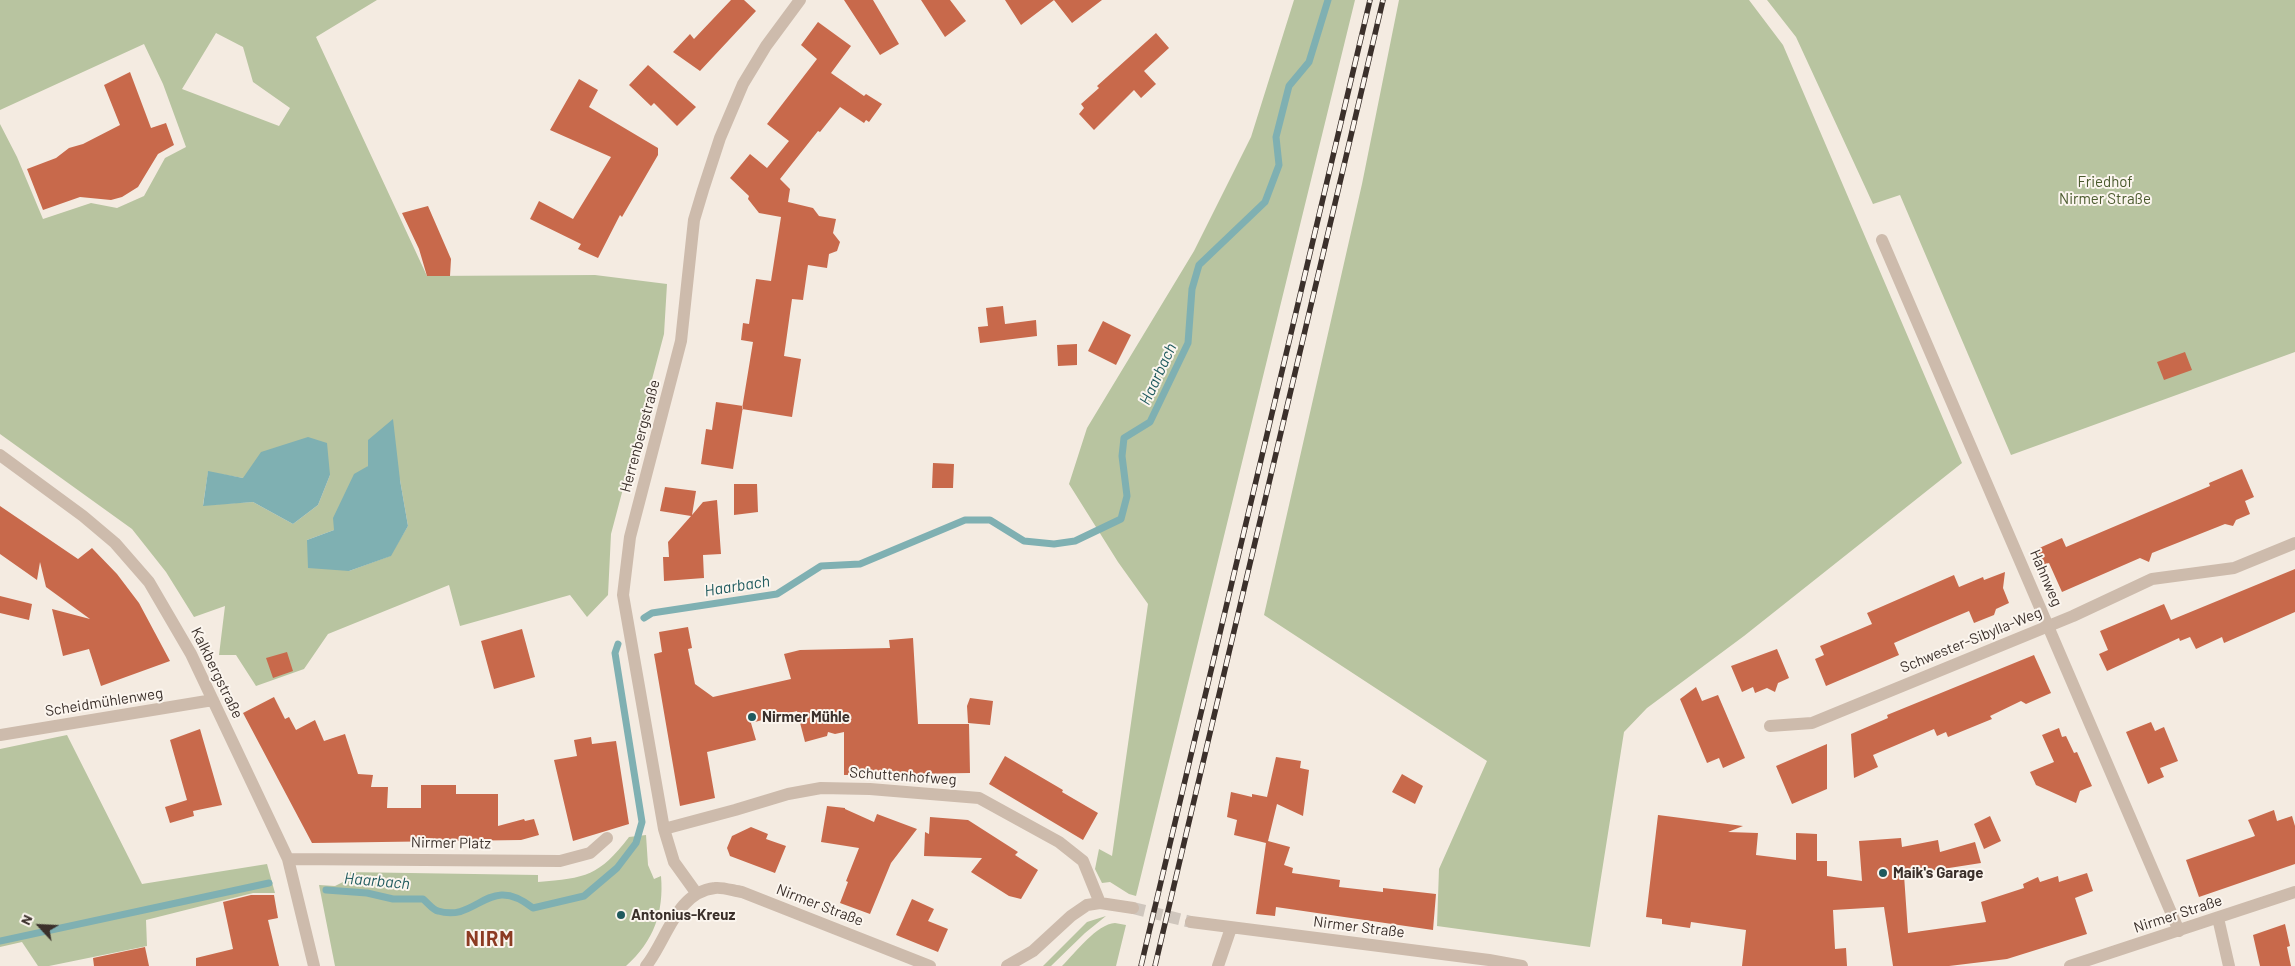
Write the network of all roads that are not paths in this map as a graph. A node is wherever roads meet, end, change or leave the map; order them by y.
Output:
1 (800, 0) edge
2 (1882, 240) dead end
3 (0, 455) edge
4 (2295, 543) edge
5 (2049, 626) junction
6 (213, 700) junction
7 (1770, 726) dead end
8 (0, 735) edge
9 (664, 829) junction
10 (607, 838) dead end
11 (288, 859) junction
12 (2295, 892) edge
13 (697, 894) junction
14 (1100, 902) junction
15 (1134, 908) tunnel mouth
16 (2218, 918) junction
17 (1191, 922) tunnel mouth
18 (1231, 928) junction
19 (2179, 931) junction
20 (314, 966) edge
21 (646, 966) edge
22 (930, 966) edge
23 (1006, 966) edge
24 (1218, 966) edge
25 (1522, 966) edge
26 (2070, 966) edge
27 (2230, 966) edge

1 - 9 street, Herrenbergstraße
2 - 5 street, Hahnweg
3 - 6 street, Kalkbergstraße
4 - 5 street, Schwester-Sibylla-Weg
5 - 7 street, Schwester-Sibylla-Weg
5 - 19 street, Hahnweg
6 - 8 street, Scheidmühlenweg
6 - 11 street, Kalkbergstraße
9 - 13 street, Herrenbergstraße
9 - 14 street, Schuttenhofweg
10 - 11 street, Nirmer Platz
11 - 20 street, Kalkbergstraße
12 - 16 street, Nirmer Straße
13 - 21 street
13 - 22 street, Nirmer Straße
14 - 15 street
14 - 23 street
16 - 19 street, Nirmer Straße
16 - 27 street
17 - 18 street, Nirmer Straße
18 - 24 street
18 - 25 street, Nirmer Straße
19 - 26 street, Nirmer Straße

